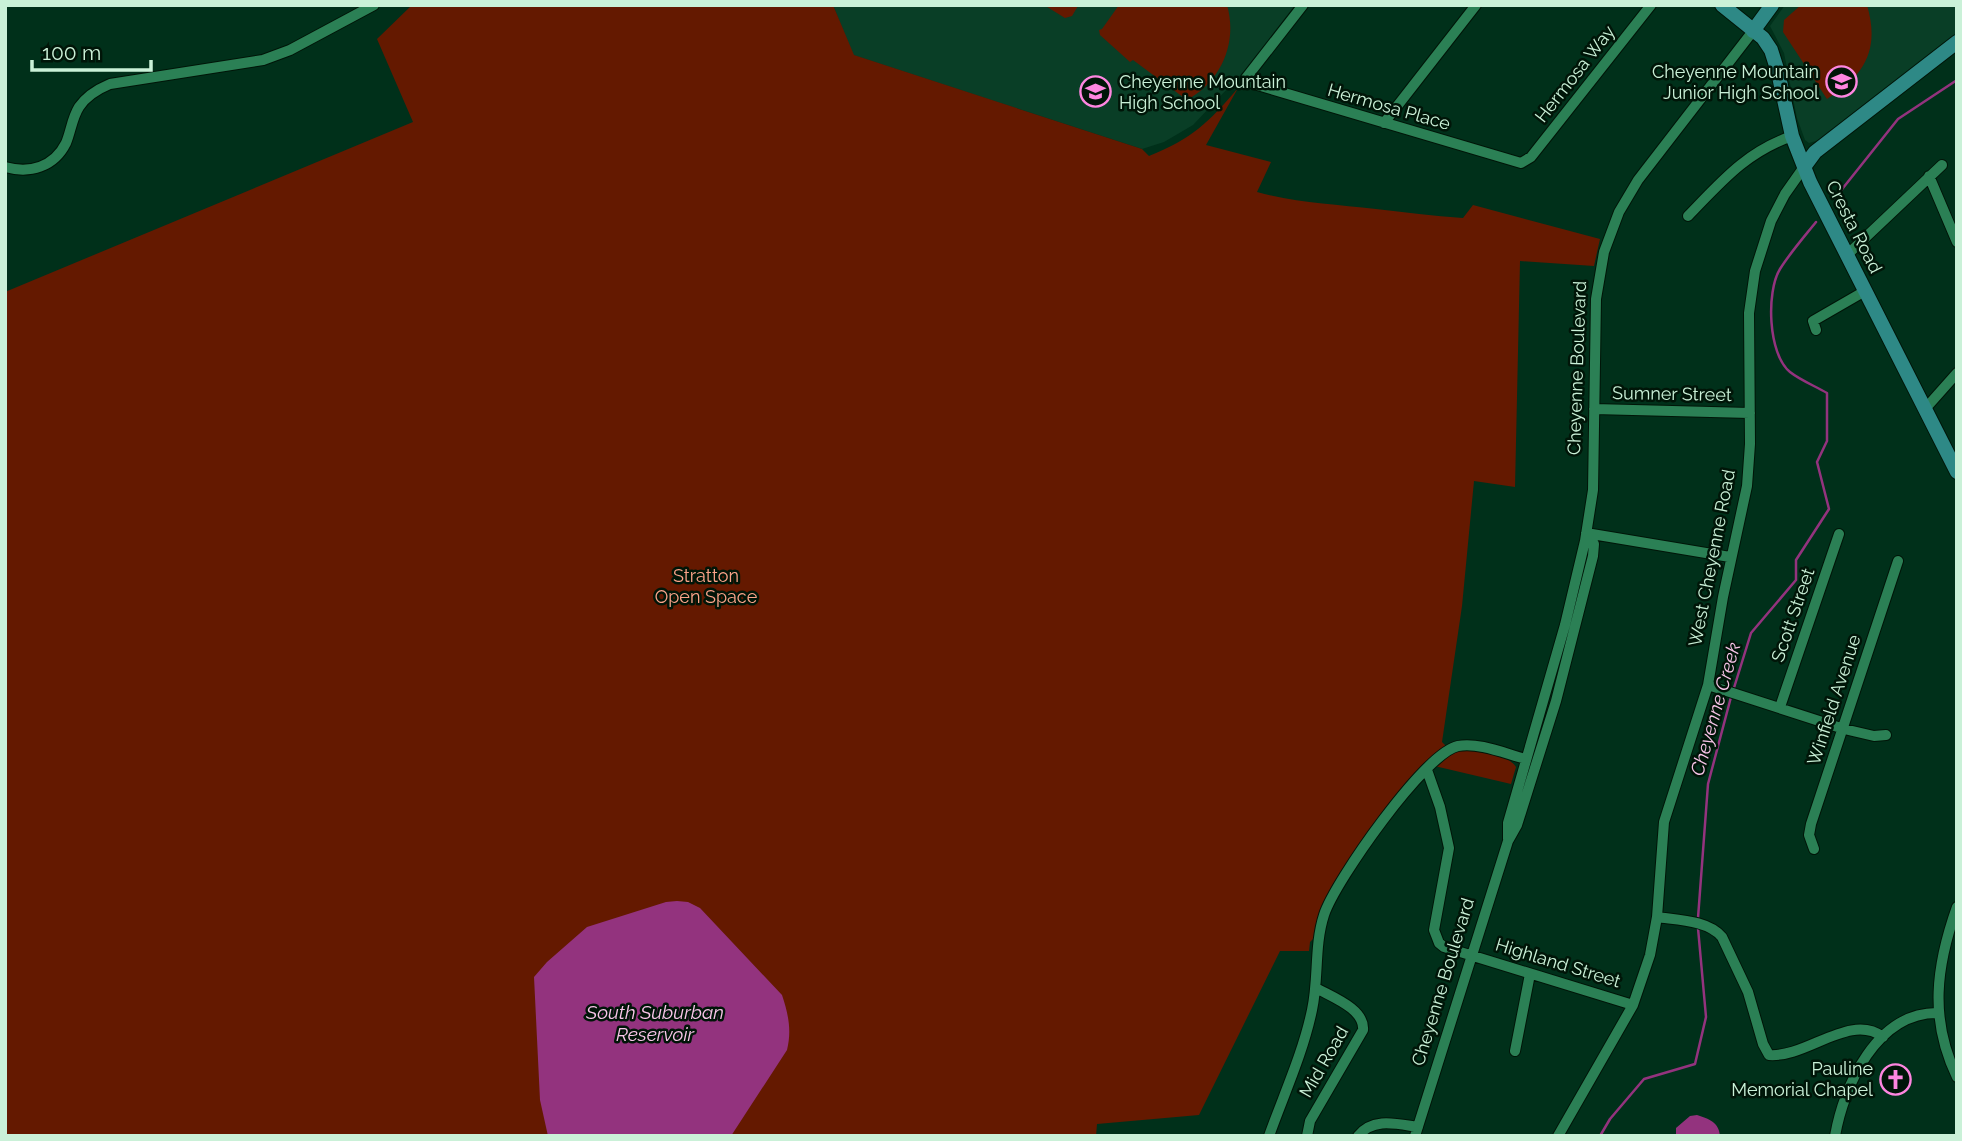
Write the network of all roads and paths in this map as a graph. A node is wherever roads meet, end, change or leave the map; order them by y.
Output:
1 (374, 5) edge
2 (1303, 5) edge
3 (1476, 5) edge
4 (1651, 5) edge
5 (1723, 5) edge
6 (1772, 5) edge
7 (1753, 31) junction
8 (1957, 42) edge
9 (1384, 123) junction
10 (1792, 136) junction
11 (1525, 163) joint
12 (1942, 165) dead end
13 (5, 167) edge
14 (1804, 167) junction
15 (1928, 176) junction
16 (1688, 216) dead end
17 (1957, 242) edge
18 (1847, 255) junction
19 (1865, 291) junction
20 (1816, 330) dead end
21 (1957, 373) edge
22 (1925, 409) junction
23 (1594, 410) junction
24 (1750, 413) junction
25 (1957, 472) edge
26 (1586, 533) junction
27 (1839, 534) dead end
28 (1730, 557) junction
29 (1898, 561) dead end
30 (1708, 685) junction
31 (1780, 707) junction
32 (1844, 729) junction
33 (1886, 735) dead end
34 (1526, 759) junction
35 (1427, 770) junction
36 (1508, 839) junction
37 (1814, 849) dead end
38 (1957, 907) edge
39 (1657, 917) junction
40 (1472, 954) junction
41 (1530, 974) junction
42 (1316, 988) junction
43 (1633, 1004) junction
44 (1938, 1013) junction
45 (1883, 1037) junction
46 (1515, 1051) dead end
47 (1957, 1077) edge
48 (1416, 1131) edge
49 (1269, 1136) edge
50 (1307, 1136) edge
51 (1358, 1136) edge
52 (1558, 1136) edge
53 (1835, 1136) edge

1 - 13 street
2 - 9 street, Hermosa Place
3 - 9 street
4 - 11 street, Hermosa Way
5 - 7 main road, Cresta Road
6 - 7 main road, Cheyenne Boulevard
7 - 10 main road, Cresta Road
7 - 23 street, Cheyenne Boulevard
8 - 14 main road, West Cheyenne Road
9 - 11 street, Hermosa Place
10 - 14 main road, Cresta Road
10 - 16 street
12 - 15 street
14 - 18 main road, Cresta Road
14 - 24 street, West Cheyenne Road
15 - 17 street
15 - 18 street
18 - 19 main road, Cresta Road
19 - 20 street
19 - 22 main road, Cresta Road
21 - 22 street
22 - 25 main road, Cresta Road
23 - 24 street, Sumner Street
23 - 26 street, Cheyenne Boulevard
24 - 28 street, West Cheyenne Road
26 - 28 street
26 - 34 street, Cheyenne Boulevard
26 - 36 street, Cheyenne Boulevard
27 - 31 street, Scott Street
28 - 30 street, West Cheyenne Road
29 - 32 street, Winfield Avenue
30 - 31 street
30 - 39 street, West Cheyenne Road
31 - 32 street
32 - 33 street
32 - 37 street, Winfield Avenue
34 - 35 street
34 - 36 street, Cheyenne Boulevard
35 - 40 street, Highland Street
35 - 42 street
36 - 40 street, Cheyenne Boulevard
38 - 44 street
39 - 43 street, West Cheyenne Road
39 - 45 street
40 - 41 street, Highland Street
40 - 48 street, Cheyenne Boulevard
41 - 43 street, Highland Street
41 - 46 street
42 - 49 street
42 - 50 street, Mid Road
43 - 52 street, West Cheyenne Road
44 - 45 street
44 - 47 street
45 - 53 street
48 - 51 street

